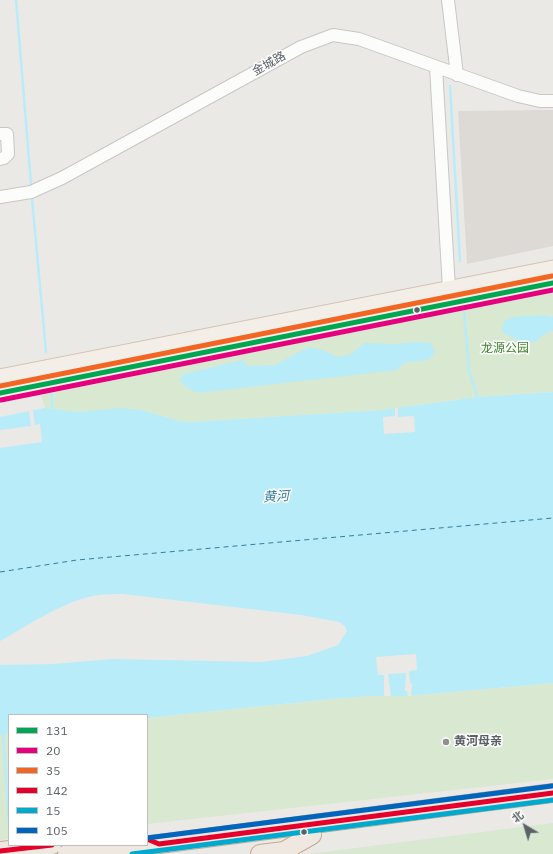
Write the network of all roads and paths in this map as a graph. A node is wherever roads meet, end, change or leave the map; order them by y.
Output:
1 (448, 0) edge
2 (436, 67) junction
3 (457, 75) junction
4 (553, 101) edge
5 (0, 134) edge
6 (0, 159) edge
7 (0, 197) edge
8 (553, 268) edge
9 (553, 283) edge
10 (449, 289) junction
11 (0, 377) edge
12 (0, 393) edge
13 (553, 793) edge
14 (553, 804) edge
15 (312, 835) junction
16 (43, 846) edge
17 (159, 846) edge
18 (0, 851) edge
19 (67, 854) edge
20 (260, 854) edge

1 - 3 street
2 - 3 street, 金城路
2 - 7 street, 金城路
2 - 10 street
3 - 4 street, 金城路
5 - 6 street
8 - 10 main road
9 - 12 main road
10 - 11 main road
13 - 17 highway
14 - 15 highway
15 - 17 highway
15 - 20 highway
16 - 18 highway
17 - 19 highway

